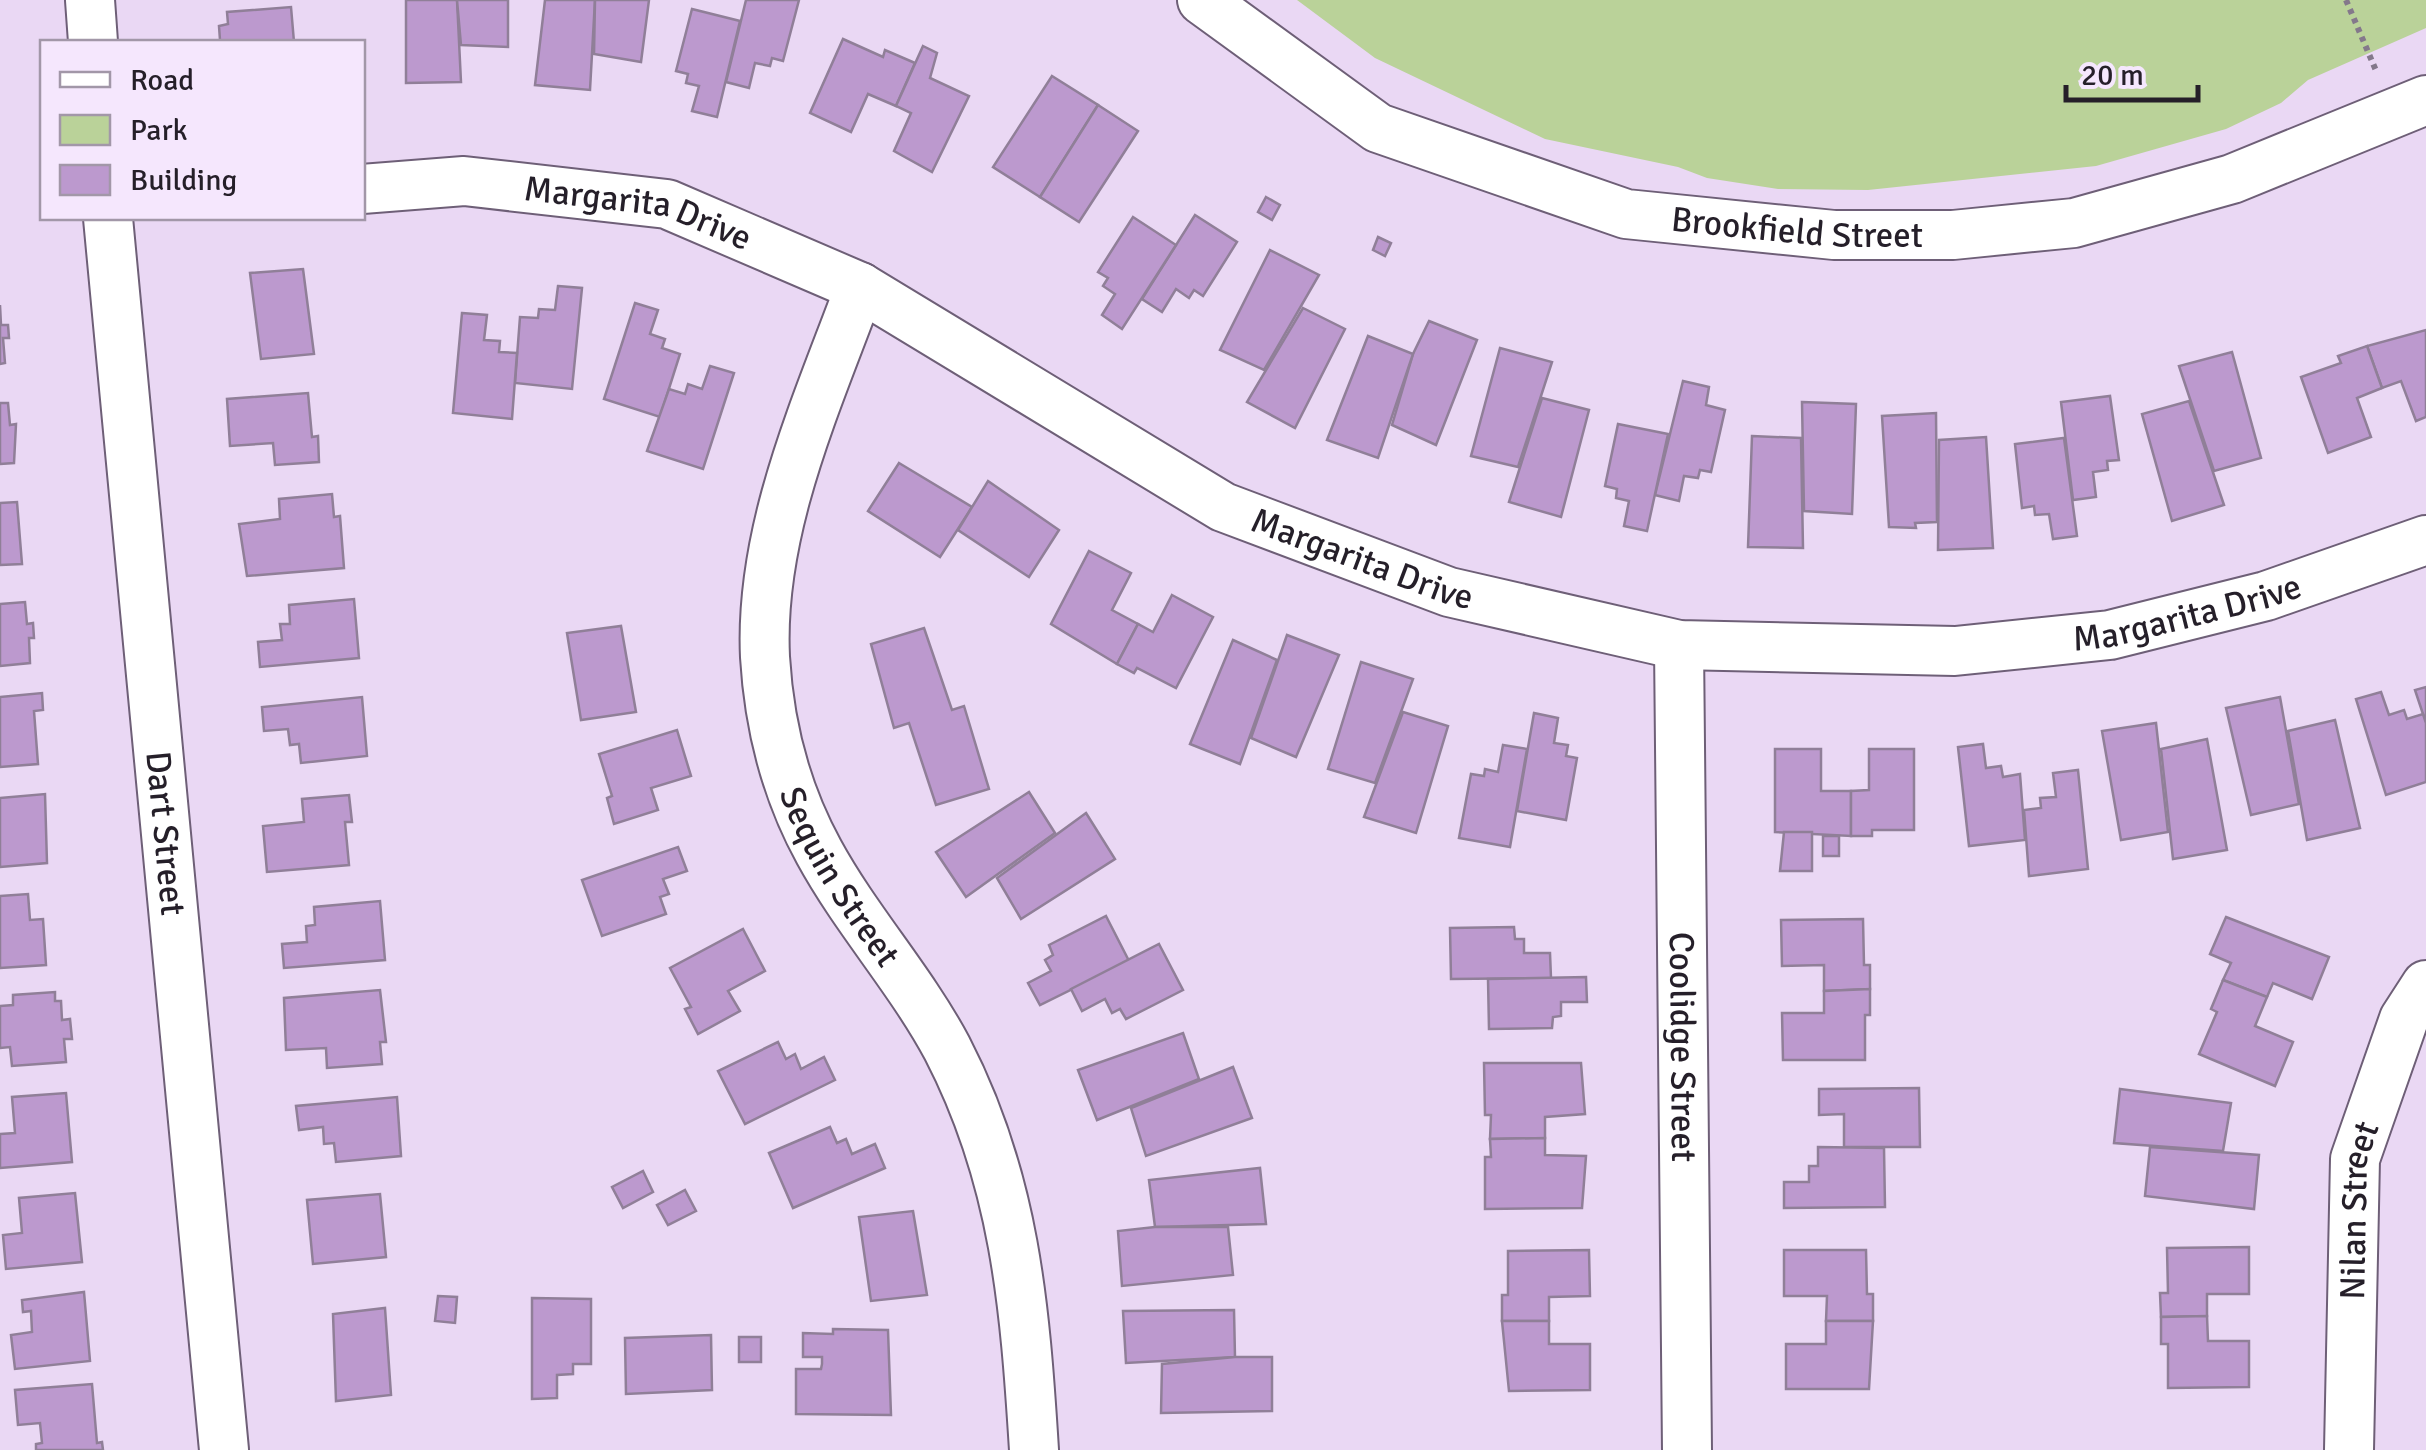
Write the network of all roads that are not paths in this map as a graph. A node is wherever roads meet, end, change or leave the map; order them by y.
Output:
1 (90, 0) edge
2 (1202, 0) edge
3 (93, 40) edge
4 (2409, 106) edge
5 (365, 189) edge
6 (108, 220) edge
7 (860, 286) junction
8 (2426, 540) edge
9 (1679, 645) junction
10 (2426, 986) edge
11 (224, 1450) edge
12 (1034, 1450) edge
13 (1687, 1450) edge
14 (2349, 1450) edge

1 - 3 street
2 - 4 street, Brookfield Street
5 - 7 street, Margarita Drive
6 - 11 street, Dart Street
7 - 9 street, Margarita Drive
7 - 12 street, Sequin Street
8 - 9 street, Margarita Drive
9 - 13 street, Coolidge Street
10 - 14 street, Nilan Street

